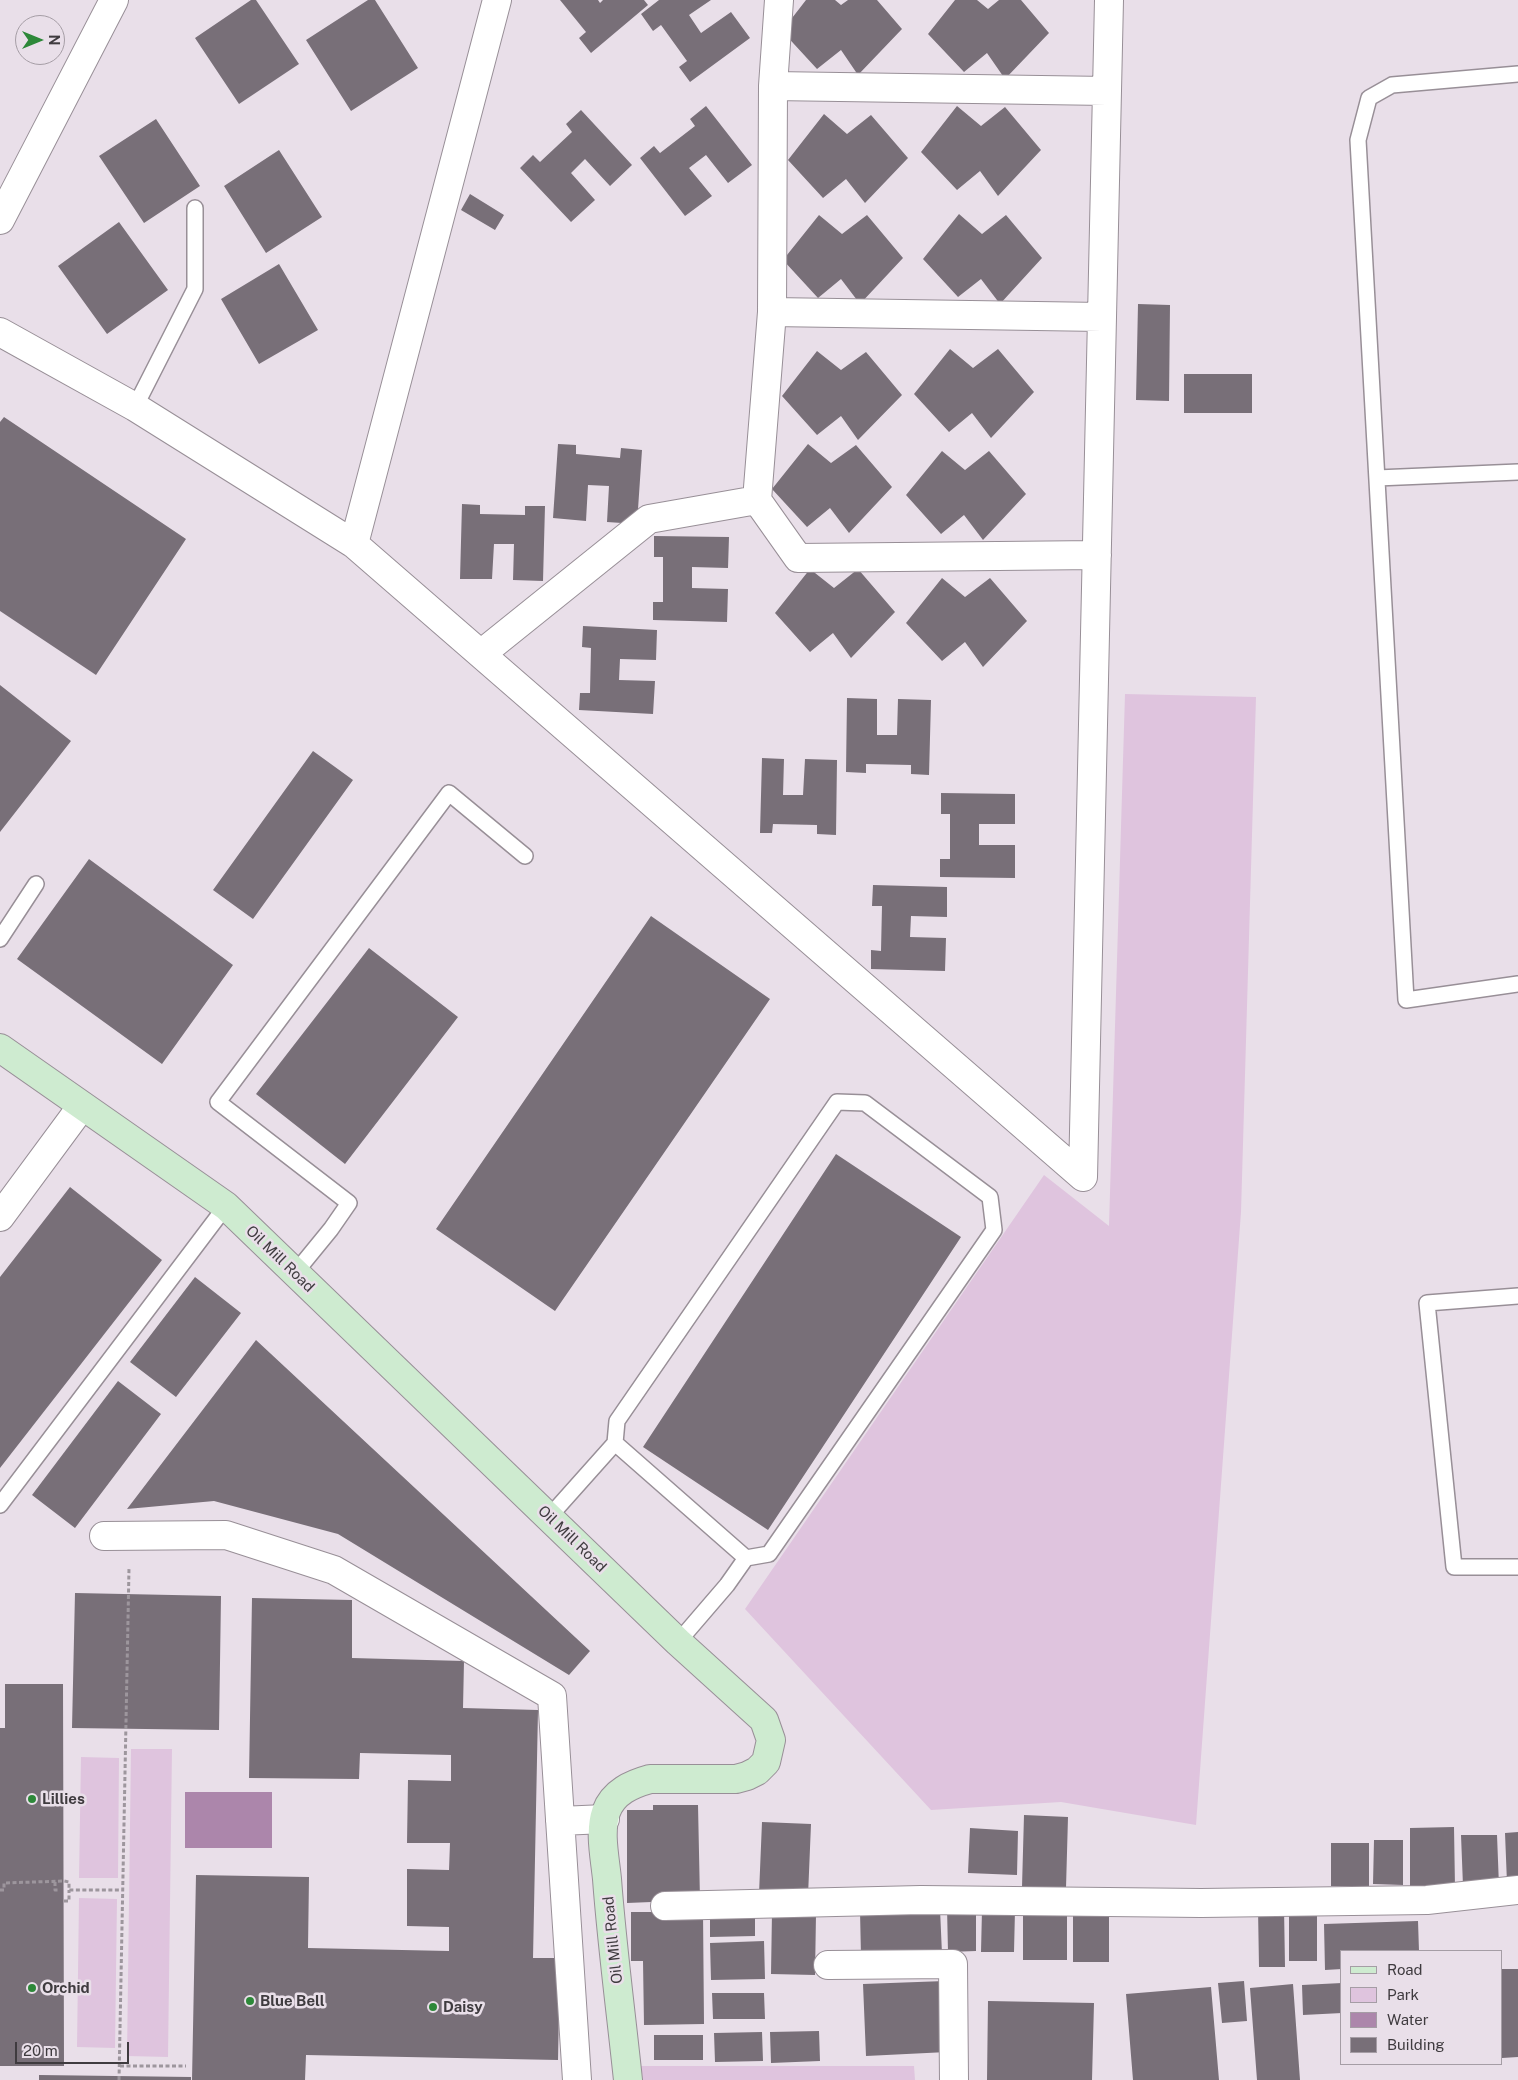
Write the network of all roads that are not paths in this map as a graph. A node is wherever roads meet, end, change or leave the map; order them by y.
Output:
1 (114, 0) edge
2 (497, 0) edge
3 (779, 0) edge
4 (1109, 0) edge
5 (1518, 74) edge
6 (773, 86) junction
7 (1107, 91) junction
8 (195, 208) dead end
9 (0, 220) edge
10 (772, 312) junction
11 (1102, 317) junction
12 (0, 332) edge
13 (135, 408) junction
14 (1518, 472) edge
15 (1377, 478) junction
16 (757, 500) junction
17 (354, 544) junction
18 (1097, 555) junction
19 (481, 654) junction
20 (524, 856) dead end
21 (36, 884) dead end
22 (0, 939) edge
23 (1518, 984) edge
24 (0, 1048) edge
25 (82, 1106) junction
26 (226, 1206) junction
27 (0, 1217) edge
28 (295, 1273) junction
29 (1518, 1296) edge
30 (615, 1442) junction
31 (0, 1505) edge
32 (548, 1517) junction
33 (117, 1536) road end
34 (746, 1558) junction
35 (1518, 1567) edge
36 (678, 1642) junction
37 (605, 1819) junction
38 (560, 1821) junction
39 (1518, 1890) edge
40 (665, 1906) dead end
41 (828, 1965) dead end
42 (577, 2080) edge
43 (628, 2080) edge
44 (954, 2080) edge

1 - 9 street
2 - 17 street
3 - 6 street
4 - 7 street
5 - 15 lane
6 - 7 street
6 - 10 street
7 - 11 street
8 - 13 lane
10 - 11 street
10 - 16 street
11 - 18 street
12 - 13 street
13 - 17 street
14 - 15 lane
15 - 23 lane
16 - 18 street
16 - 19 street
17 - 19 street
18 - 19 street
20 - 28 lane
21 - 22 lane
24 - 25 main road, Oil Mill Road
25 - 26 main road, Oil Mill Road
25 - 27 street
26 - 28 main road, Oil Mill Road
26 - 31 lane
28 - 32 main road, Oil Mill Road
29 - 35 lane
30 - 32 lane
30 - 34 lane
30 - 34 lane
32 - 36 main road, Oil Mill Road
33 - 38 street
34 - 36 lane
36 - 37 main road, Oil Mill Road
37 - 38 street
37 - 43 main road, Oil Mill Road
38 - 42 street
39 - 40 street
41 - 44 street

